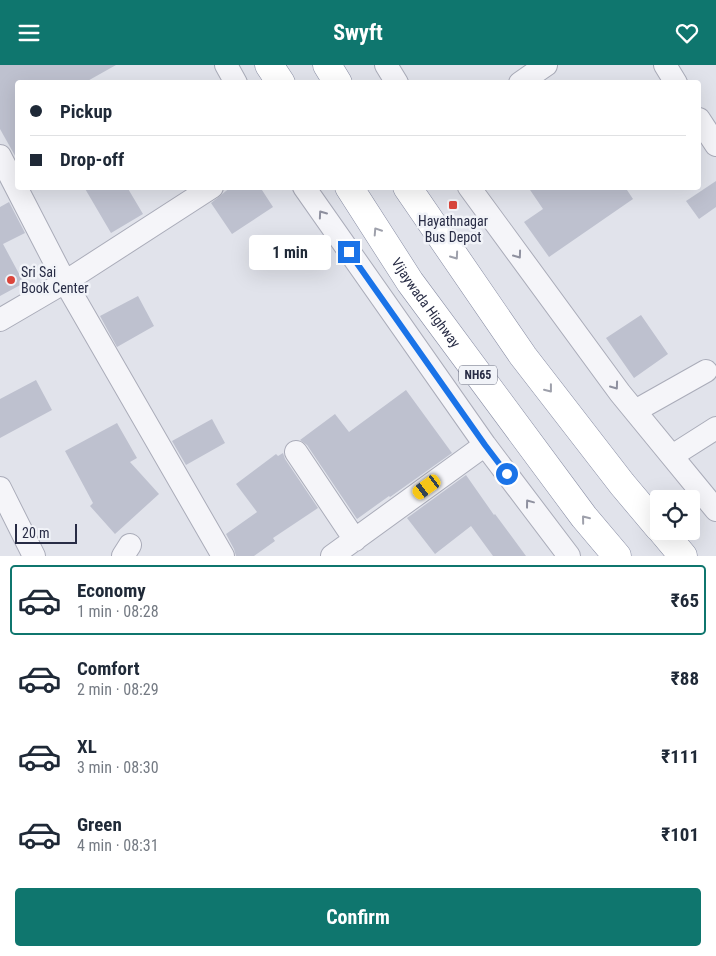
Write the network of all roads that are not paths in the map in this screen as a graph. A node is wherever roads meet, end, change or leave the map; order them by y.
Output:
1 (226, 65) edge
2 (269, 65) edge
3 (327, 65) edge
4 (386, 65) edge
5 (546, 65) edge
6 (665, 65) edge
7 (234, 80) edge
8 (279, 80) edge
9 (336, 80) edge
10 (395, 80) edge
11 (524, 80) edge
12 (674, 80) edge
13 (0, 156) edge
14 (15, 185) edge
15 (18, 190) edge
16 (207, 190) edge
17 (306, 190) edge
18 (351, 190) edge
19 (409, 190) edge
20 (471, 190) edge
21 (65, 282) junction
22 (0, 320) edge
23 (706, 371) dead end
24 (635, 411) junction
25 (716, 428) edge
26 (485, 445) junction
27 (296, 452) dead end
28 (672, 456) junction
29 (0, 488) edge
30 (716, 510) edge
31 (650, 517) edge
32 (355, 540) junction
33 (670, 540) edge
34 (559, 552) edge
35 (34, 556) edge
36 (223, 556) edge
37 (332, 556) edge
38 (617, 556) edge
39 (683, 556) edge

1 - 7 street
2 - 8 highway
3 - 9 highway
4 - 10 street
5 - 11 street
6 - 12 street
13 - 14 street
15 - 21 street
16 - 21 street
26 -> 17 street
38 -> 18 highway, Vijaywada Highway / NH65
19 -> 31 highway
20 -> 24 street
21 - 22 street
21 - 36 street
23 - 24 street
24 - 28 street
25 - 28 street
26 - 32 street
34 -> 26 street
27 - 32 street
28 - 30 street
29 - 35 street
32 - 37 street
33 - 39 highway

